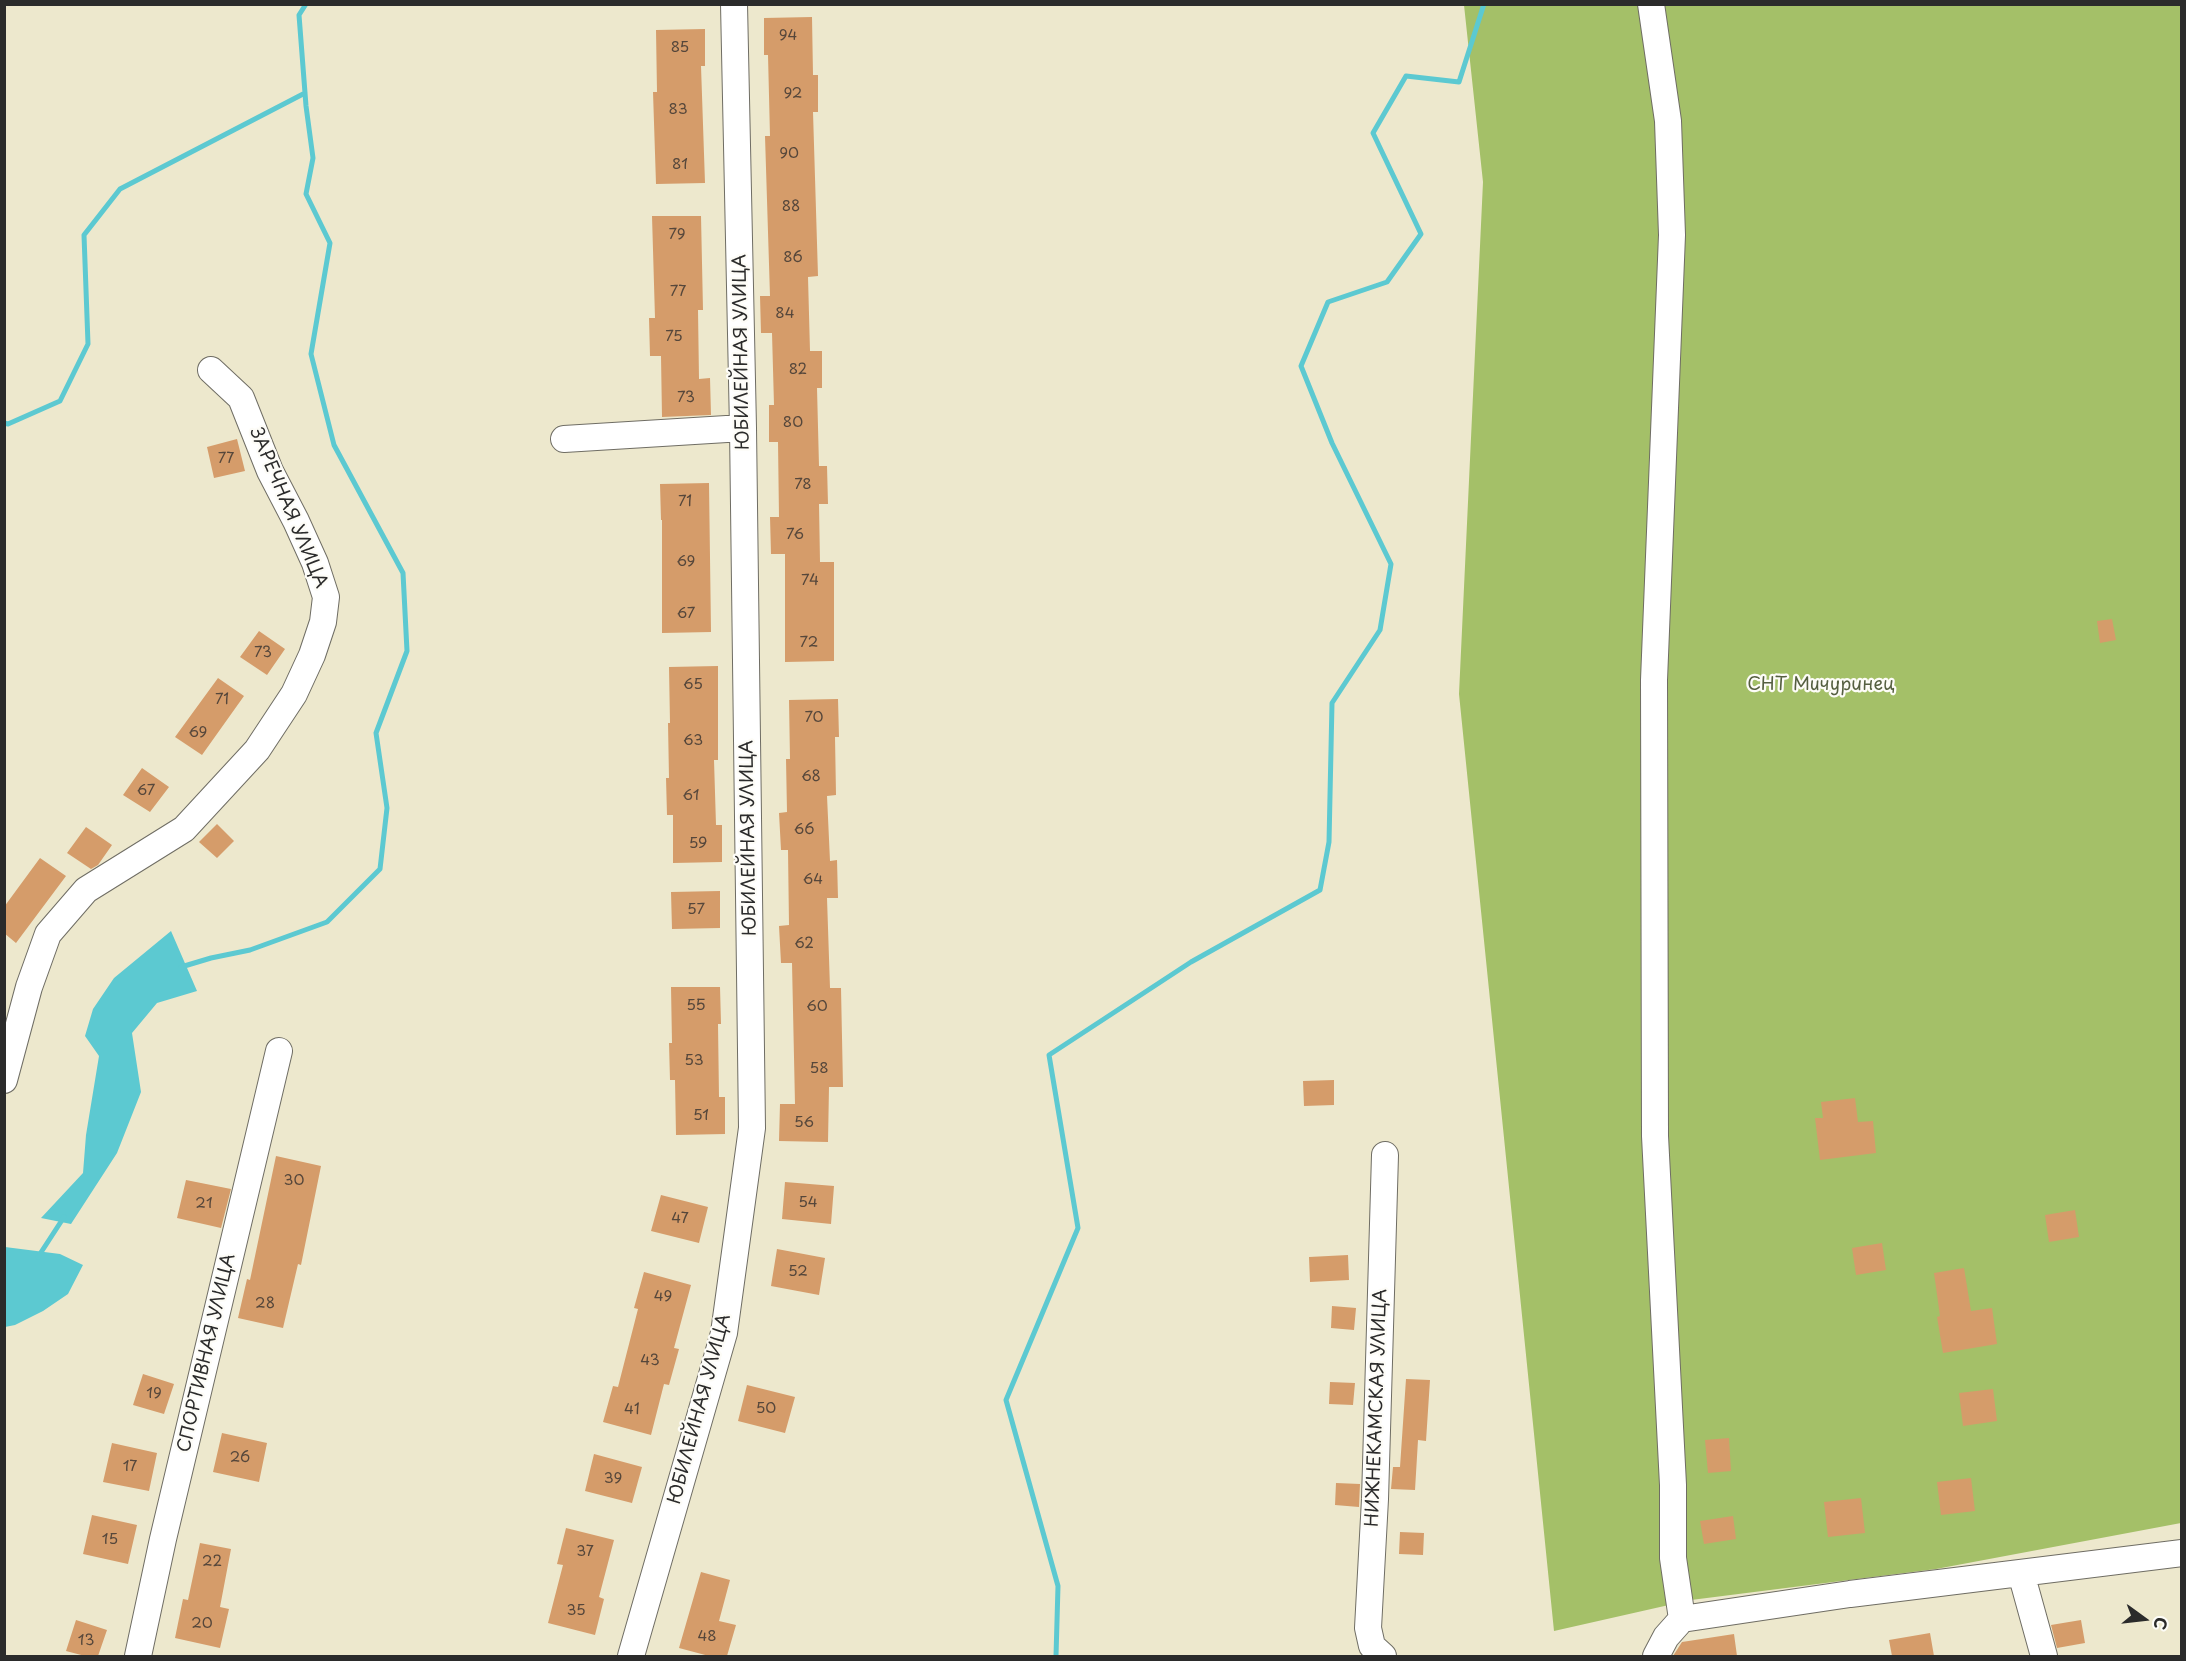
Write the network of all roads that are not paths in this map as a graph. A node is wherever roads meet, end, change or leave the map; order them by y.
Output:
1 (734, 4) edge
2 (1651, 4) edge
3 (211, 370) dead end
4 (744, 428) junction
5 (564, 439) dead end
6 (279, 1051) dead end
7 (4, 1080) edge
8 (1385, 1155) dead end
9 (2181, 1553) edge
10 (2021, 1573) junction
11 (1682, 1619) junction
12 (138, 1656) edge
13 (631, 1656) edge
14 (1383, 1656) edge
15 (1656, 1656) edge
16 (2043, 1656) edge

1 - 4 street, ЮБИЛЕЙНАЯ УЛИЦА
2 - 11 street
3 - 7 street, ЗАРЕЧНАЯ УЛИЦА
4 - 5 street
4 - 13 street, ЮБИЛЕЙНАЯ УЛИЦА
6 - 12 street, СПОРТИВНАЯ УЛИЦА
8 - 14 street, НИЖНЕКАМСКАЯ УЛИЦА
9 - 10 street
10 - 11 street
10 - 16 street
11 - 15 street

